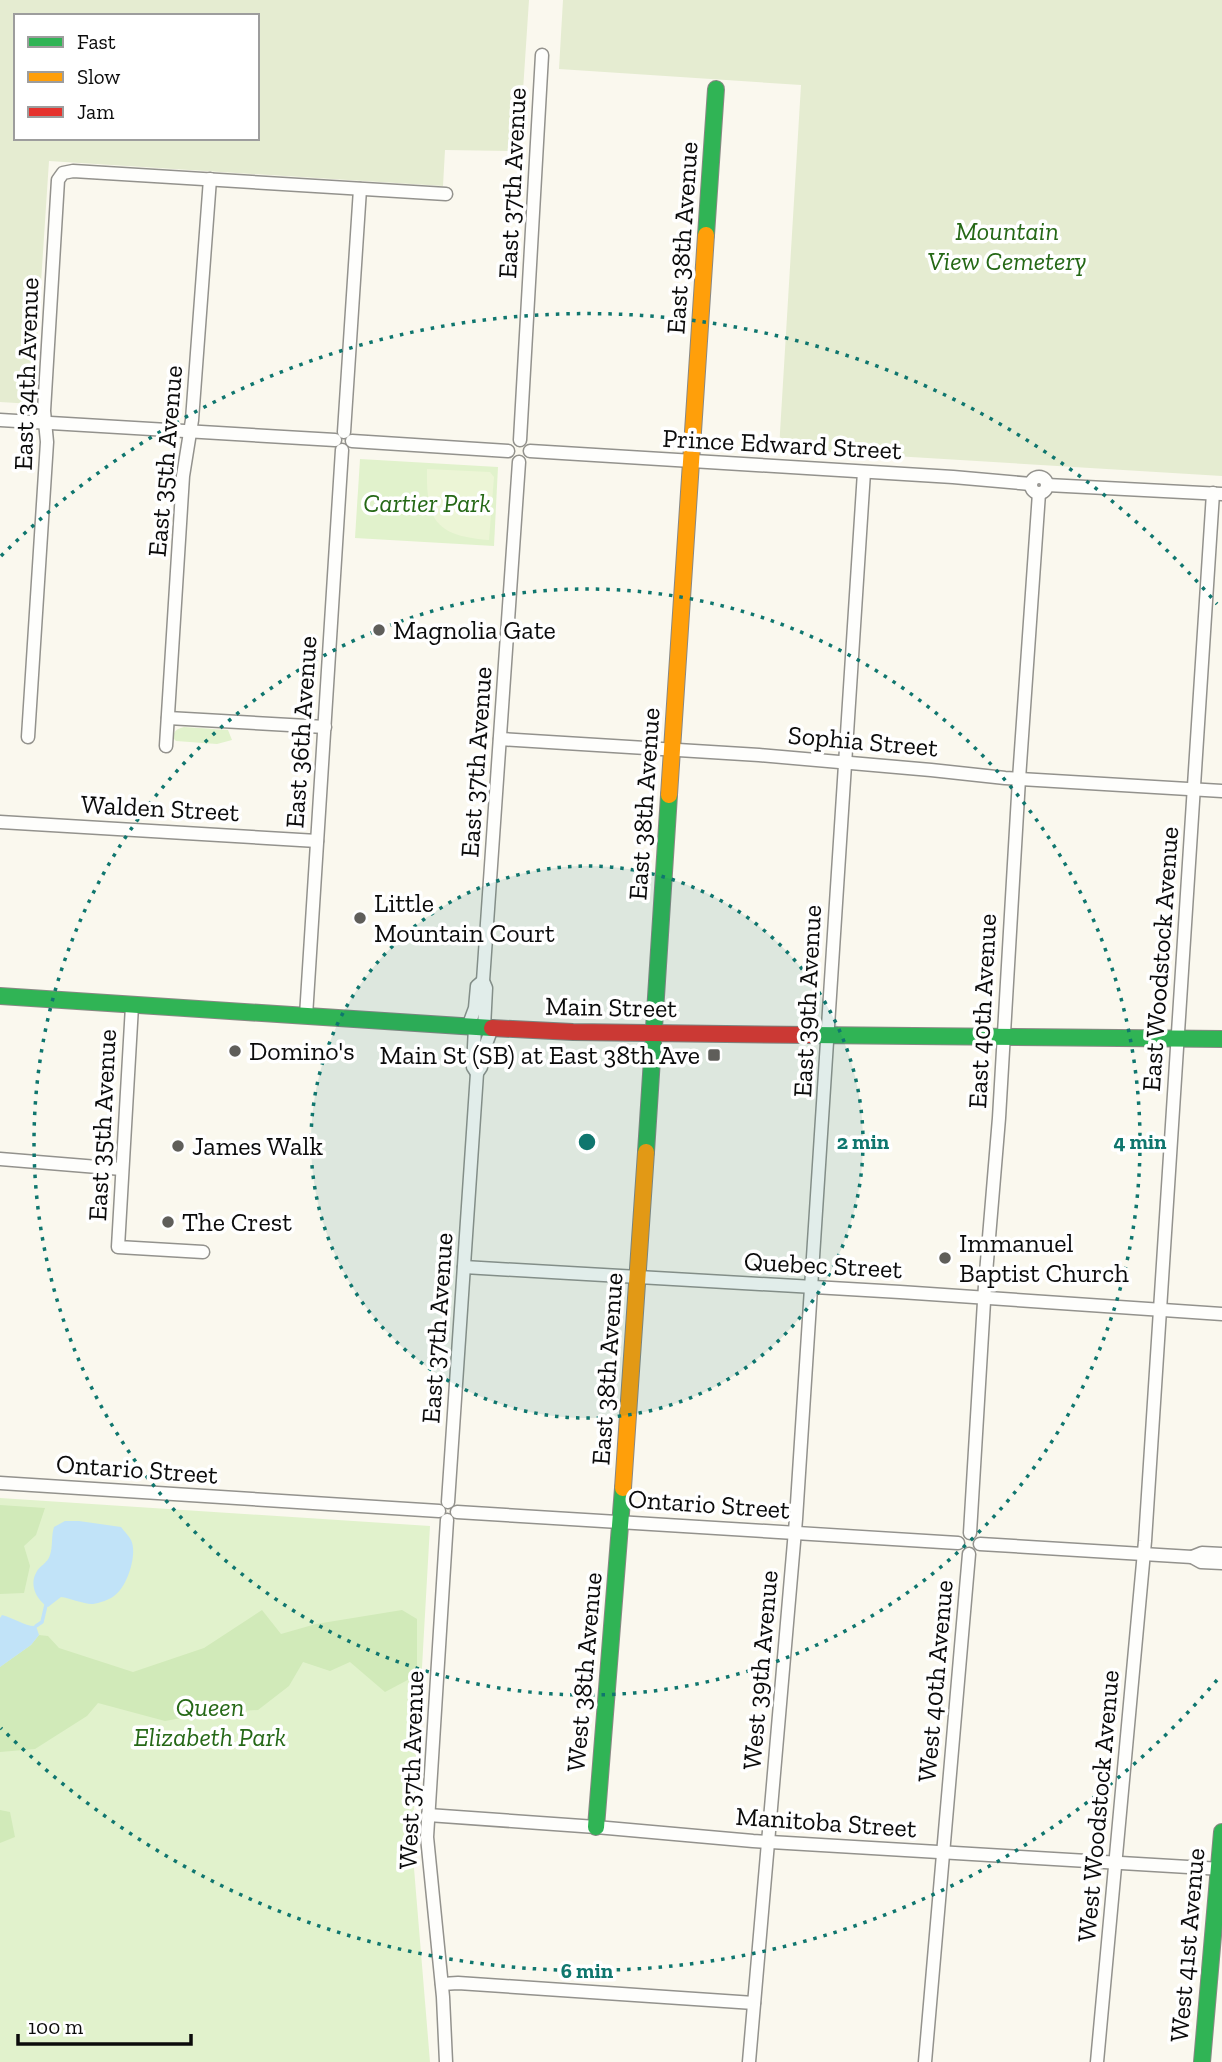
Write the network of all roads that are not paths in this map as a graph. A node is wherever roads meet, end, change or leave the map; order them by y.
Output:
1 (542, 55) dead end
2 (716, 89) dead end
3 (210, 180) junction
4 (360, 189) junction
5 (446, 194) dead end
6 (0, 420) edge
7 (44, 423) junction
8 (190, 432) junction
9 (520, 440) junction
10 (343, 441) junction
11 (508, 451) junction
12 (530, 451) junction
13 (519, 461) junction
14 (692, 461) junction
15 (864, 472) junction
16 (1039, 487) junction
17 (1217, 494) edge
18 (168, 718) junction
19 (325, 727) junction
20 (28, 737) dead end
21 (500, 739) junction
22 (166, 746) dead end
23 (673, 749) junction
24 (845, 762) junction
25 (1019, 779) junction
26 (1194, 789) junction
27 (1222, 791) edge
28 (0, 822) edge
29 (317, 841) junction
30 (0, 996) edge
31 (132, 1006) junction
32 (306, 1016) junction
33 (480, 1028) junction
34 (653, 1032) junction
35 (827, 1034) junction
36 (1004, 1036) junction
37 (1177, 1039) junction
38 (1222, 1040) edge
39 (0, 1159) edge
40 (122, 1169) junction
41 (203, 1252) dead end
42 (464, 1267) junction
43 (638, 1277) junction
44 (812, 1287) junction
45 (985, 1298) junction
46 (1159, 1310) junction
47 (1222, 1314) edge
48 (0, 1483) edge
49 (448, 1511) junction
50 (621, 1522) junction
51 (795, 1532) junction
52 (970, 1533) junction
53 (958, 1543) junction
54 (980, 1544) junction
55 (969, 1554) junction
56 (1144, 1554) junction
57 (1222, 1554) edge
58 (1192, 1557) junction
59 (1222, 1563) edge
60 (428, 1815) junction
61 (596, 1827) junction
62 (1222, 1832) edge
63 (768, 1841) junction
64 (943, 1852) junction
65 (1116, 1863) junction
66 (1220, 1869) edge
67 (442, 1984) junction
68 (754, 2003) junction
69 (446, 2062) edge
70 (749, 2062) edge
71 (925, 2062) edge
72 (1097, 2062) edge
73 (1202, 2062) edge

1 - 9 street, East 37th Avenue
2 - 14 street, East 38th Avenue
3 - 4 street
3 - 7 street, East 34th Avenue
3 - 8 street, East 35th Avenue
4 - 5 street
4 - 10 street, East 36th Avenue
6 - 7 street
7 - 8 street
7 - 20 street, East 34th Avenue
8 - 10 street
8 - 18 street, East 35th Avenue
9 - 11 street
9 - 12 street
10 - 11 street
10 - 19 street, East 36th Avenue
11 - 13 street
12 - 13 street
12 - 14 street, Prince Edward Street
13 - 21 street, East 37th Avenue
14 - 15 street, Prince Edward Street
14 - 23 street, East 38th Avenue
15 - 16 street, Prince Edward Street
15 - 24 street, East 39th Avenue
16 - 17 street, Prince Edward Street
16 - 25 street, East 40th Avenue
17 - 26 street, East Woodstock Avenue
18 - 19 street
18 - 22 street, East 35th Avenue
19 - 29 street, East 36th Avenue
21 - 23 street, Sophia Street
21 - 33 street, East 37th Avenue
23 - 24 street, Sophia Street
23 - 34 street, East 38th Avenue
24 - 25 street, Sophia Street
24 - 35 street, East 39th Avenue
25 - 26 street, Sophia Street
25 - 36 street, East 40th Avenue
26 - 27 street, Sophia Street
26 - 37 street, East Woodstock Avenue
28 - 29 street, Walden Street
29 - 32 street, East 36th Avenue
30 - 31 street, Main Street
31 - 32 street, Main Street
31 - 40 street, East 35th Avenue
32 - 33 street, Main Street
33 - 34 street, Main Street
33 - 42 street, East 37th Avenue
34 - 35 street, Main Street
34 - 43 street, East 38th Avenue
35 - 36 street, Main Street
35 - 44 street, East 39th Avenue
36 - 37 street, Main Street
36 - 45 street, East 40th Avenue
37 - 38 street, Main Street
37 - 46 street, East Woodstock Avenue
39 - 40 street
40 - 41 street, East 35th Avenue
42 - 43 street, Quebec Street
42 - 49 street, East 37th Avenue
43 - 44 street, Quebec Street
43 - 50 street, East 38th Avenue
44 - 45 street, Quebec Street
44 - 51 street, East 39th Avenue
45 - 46 street, Quebec Street
45 - 52 street, East 40th Avenue
46 - 47 street, Quebec Street
46 - 56 street, East Woodstock Avenue
48 - 49 street, Ontario Street
49 - 50 street, Ontario Street
49 - 60 street, West 37th Avenue
50 - 51 street, Ontario Street
50 - 61 street, West 38th Avenue
51 - 53 street, Ontario Street
51 - 63 street, West 39th Avenue
52 - 53 street
52 - 54 street
53 - 55 street
54 - 55 street
54 - 56 street
55 - 64 street, West 40th Avenue
56 - 58 street
56 - 65 street, West Woodstock Avenue
57 - 58 street
58 - 59 street
60 - 61 street, Manitoba Street
60 - 67 street, West 37th Avenue
61 - 63 street, Manitoba Street
62 - 66 street, West 41st Avenue
63 - 64 street, Manitoba Street
63 - 68 street, West 39th Avenue
64 - 65 street, Manitoba Street
64 - 71 street, West 40th Avenue
65 - 66 street, Manitoba Street
65 - 72 street, West Woodstock Avenue
66 - 73 street, West 41st Avenue
67 - 68 street
67 - 69 street, West 37th Avenue
68 - 70 street, West 39th Avenue

